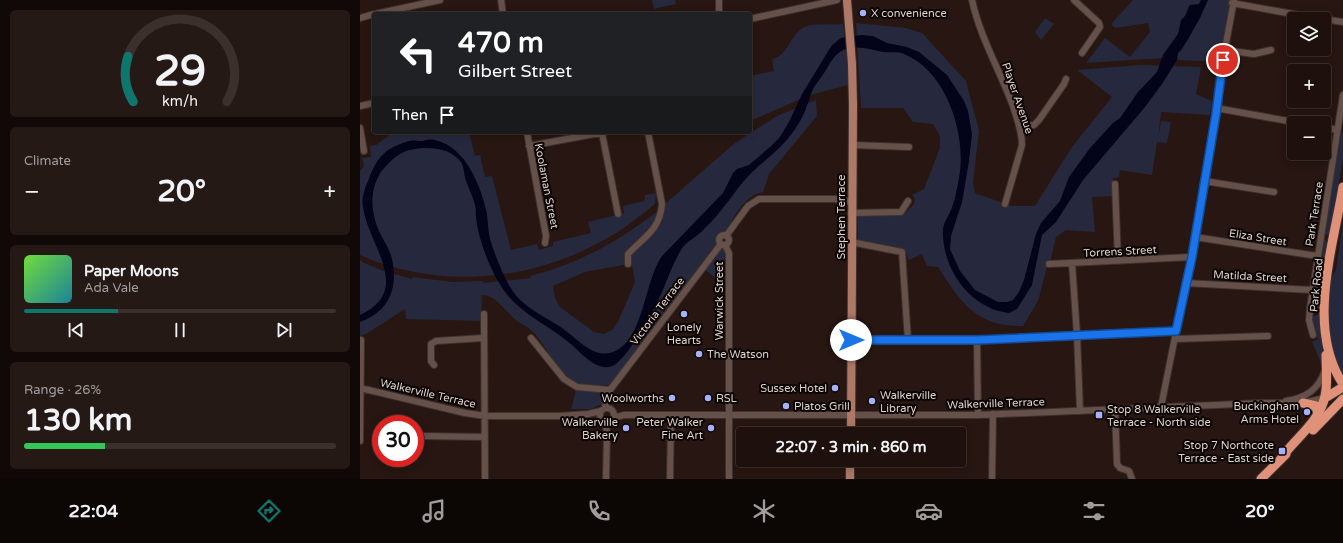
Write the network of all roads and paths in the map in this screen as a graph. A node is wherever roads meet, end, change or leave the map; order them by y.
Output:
1 (440, 0) edge
2 (501, 0) edge
3 (837, 0) edge
4 (846, 0) edge
5 (972, 0) edge
6 (1074, 0) edge
7 (719, 1) edge
8 (1233, 2) edge
9 (383, 12) edge
10 (504, 12) edge
11 (719, 12) edge
12 (723, 12) edge
13 (1287, 12) edge
14 (372, 15) edge
15 (360, 18) edge
16 (752, 19) edge
17 (1331, 20) edge
18 (1343, 22) edge
19 (1224, 50) junction
20 (1271, 50) dead end
21 (1082, 53) dead end
22 (1066, 79) dead end
23 (1343, 95) edge
24 (372, 103) edge
25 (360, 106) edge
26 (1216, 108) junction
27 (1287, 121) edge
28 (1020, 127) junction
29 (360, 128) edge
30 (1331, 129) edge
31 (1337, 130) junction
32 (527, 134) edge
33 (593, 134) edge
34 (603, 134) edge
35 (648, 134) edge
36 (852, 145) junction
37 (530, 146) junction
38 (909, 147) dead end
39 (364, 150) dead end
40 (1204, 181) junction
41 (1115, 184) dead end
42 (1343, 189) edge
43 (1274, 192) dead end
44 (908, 201) dead end
45 (852, 202) junction
46 (1005, 204) dead end
47 (851, 213) junction
48 (618, 214) dead end
49 (1195, 237) junction
50 (851, 242) junction
51 (545, 243) dead end
52 (723, 245) junction
53 (1317, 256) junction
54 (1192, 257) junction
55 (1118, 261) junction
56 (628, 264) dead end
57 (1049, 264) dead end
58 (1072, 264) junction
59 (1186, 283) junction
60 (1312, 290) junction
61 (484, 314) dead end
62 (1176, 331) junction
63 (1077, 335) junction
64 (1313, 335) dead end
65 (1268, 336) dead end
66 (483, 338) junction
67 (531, 338) dead end
68 (1175, 339) junction
69 (361, 340) edge
70 (851, 340) junction
71 (908, 340) junction
72 (977, 340) junction
73 (1326, 342) junction
74 (434, 364) dead end
75 (1326, 364) junction
76 (1343, 384) edge
77 (1343, 387) edge
78 (361, 388) edge
79 (610, 390) junction
80 (1325, 398) junction
81 (1342, 402) edge
82 (1272, 403) junction
83 (1304, 403) junction
84 (1161, 408) junction
85 (1115, 410) junction
86 (1080, 411) junction
87 (993, 414) junction
88 (607, 415) junction
89 (671, 415) junction
90 (729, 415) junction
91 (851, 415) junction
92 (978, 415) junction
93 (1318, 415) junction
94 (485, 416) junction
95 (851, 427) edge
96 (424, 436) edge
97 (485, 437) junction
98 (360, 441) edge
99 (1282, 457) junction
100 (850, 467) edge
101 (485, 479) edge
102 (606, 479) edge
103 (670, 479) edge
104 (729, 479) edge
105 (850, 479) edge
106 (992, 479) edge
107 (1132, 479) edge
108 (1261, 479) edge

1 - 9 street
2 - 10 street
3 - 16 street
4 - 36 main road, Stephen Terrace
5 - 28 street, Player Avenue
6 - 21 street
7 - 11 street
7 - 12 street
8 - 13 street
8 - 19 street
14 - 15 street
17 - 18 street
19 - 20 street
19 - 26 street
22 - 28 street
23 - 31 street, Park Terrace
24 - 25 street
26 - 27 street
26 - 40 street
28 - 46 street, Player Avenue
29 - 39 street
30 - 31 street
31 - 53 street, Park Terrace
32 - 37 street, Koolaman Street
33 - 37 street
34 - 48 street
35 - 56 street
36 - 38 street
36 - 45 main road, Stephen Terrace
37 - 51 street, Koolaman Street
40 - 43 street
40 - 49 street
41 - 55 street
42 - 73 highway, Park Road
44 - 47 street
45 - 47 main road, Stephen Terrace
45 - 52 street, Victoria Terrace
47 - 50 main road, Stephen Terrace
49 - 53 street, Eliza Street
49 - 54 street
50 - 70 main road, Stephen Terrace
50 - 71 street
52 - 79 street, Victoria Terrace
52 - 90 street, Warwick Street
53 - 60 street, Park Terrace
54 - 55 street, Torrens Street
54 - 59 street
55 - 58 street, Torrens Street
57 - 58 street, Torrens Street
58 - 63 street
59 - 60 street, Matilda Street
59 - 62 street
60 - 64 street, Park Terrace
61 - 66 street
62 - 63 street
62 - 68 street
63 - 72 street
63 - 86 street
65 - 68 street
66 - 74 street
66 - 94 street
67 - 79 street
68 - 84 street
69 - 78 street
70 - 71 street
70 - 91 main road, Stephen Terrace
71 - 72 street
72 - 92 street
73 - 75 highway
73 - 76 highway, Park Road
75 - 80 highway
75 - 82 street, Walkerville Terrace
77 - 80 highway
78 - 94 street, Walkerville Terrace
78 - 98 street
79 - 88 street, Victoria Terrace
80 - 81 highway
80 - 83 street, Walkerville Terrace
80 - 93 highway
81 - 99 highway
82 - 83 street, Walkerville Terrace
82 - 84 street, Walkerville Terrace
83 - 93 highway
84 - 85 street, Walkerville Terrace
85 - 86 street, Walkerville Terrace
85 - 107 street
86 - 87 street, Walkerville Terrace
87 - 92 street, Walkerville Terrace
87 - 106 street
88 - 89 street, Walkerville Terrace
88 - 94 street, Walkerville Terrace
88 - 102 street, Victoria Terrace
89 - 90 street, Walkerville Terrace
89 - 103 street
90 - 91 street, Walkerville Terrace
90 - 104 street, Warwick Street
91 - 92 street, Walkerville Terrace
91 - 95 main road, Stephen Terrace
93 - 99 highway
94 - 97 street
96 - 97 street
97 - 101 street
99 - 108 highway
100 - 105 main road

